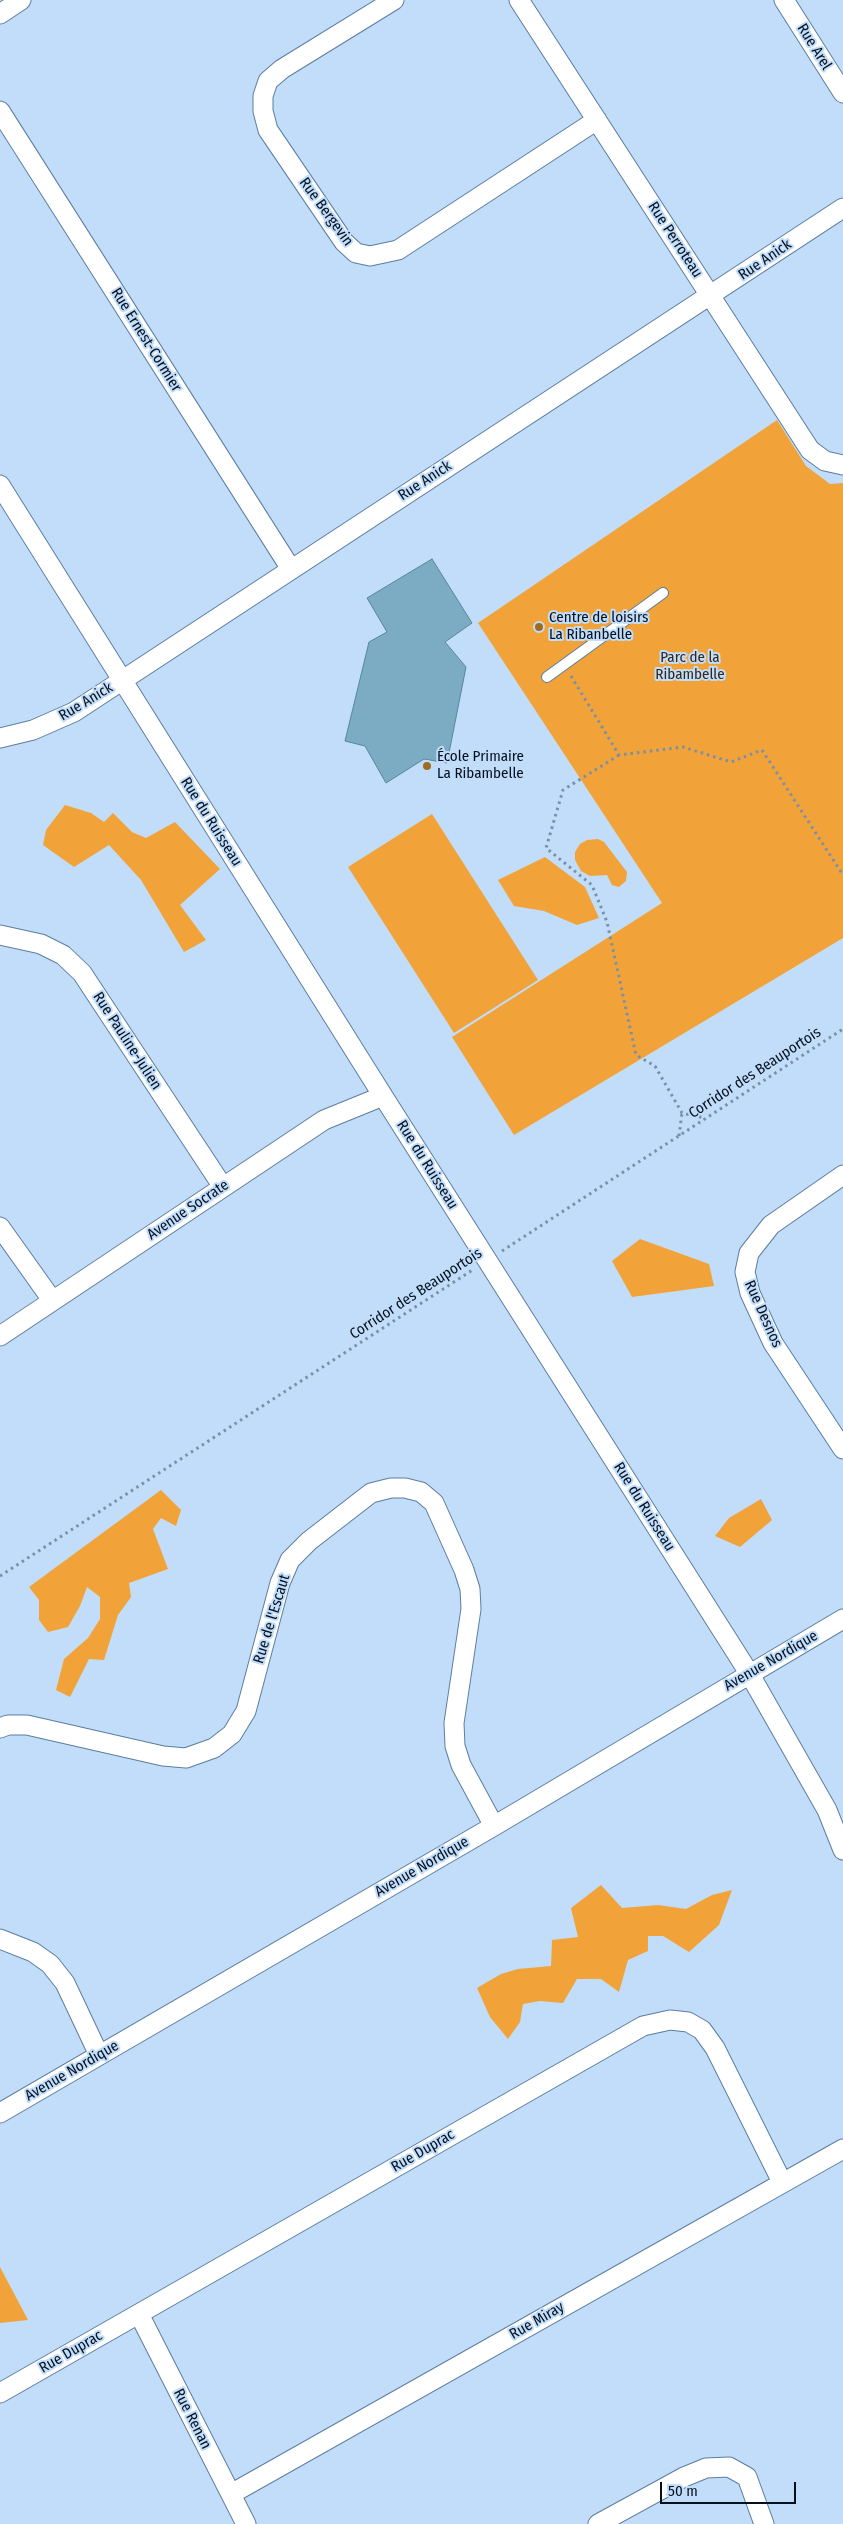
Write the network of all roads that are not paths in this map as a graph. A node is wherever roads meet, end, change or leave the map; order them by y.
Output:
1 (21, 0) edge
2 (394, 0) edge
3 (520, 0) edge
4 (784, 0) edge
5 (0, 14) edge
6 (843, 93) edge
7 (0, 111) edge
8 (597, 120) junction
9 (843, 208) edge
10 (711, 296) junction
11 (843, 465) edge
12 (0, 485) edge
13 (291, 569) junction
14 (663, 593) dead end
15 (547, 677) dead end
16 (122, 680) junction
17 (0, 738) edge
18 (0, 936) edge
19 (383, 1096) junction
20 (843, 1175) edge
21 (223, 1187) junction
22 (0, 1227) edge
23 (52, 1300) junction
24 (0, 1336) edge
25 (843, 1449) edge
26 (843, 1619) edge
27 (749, 1673) junction
28 (0, 1728) edge
29 (494, 1826) junction
30 (843, 1850) edge
31 (0, 1939) edge
32 (99, 2055) junction
33 (0, 2113) edge
34 (843, 2148) edge
35 (782, 2182) junction
36 (139, 2314) junction
37 (0, 2392) edge
38 (231, 2494) junction
39 (246, 2524) edge
40 (598, 2524) edge
41 (764, 2524) edge

1 - 5 street
2 - 8 street, Rue Bergevin
3 - 8 street, Rue Perroteau
4 - 6 street, Rue Arel
7 - 13 street, Rue Ernest-Cormier
8 - 10 street, Rue Perroteau
9 - 10 street, Rue Anick
10 - 11 street, Rue Perroteau
10 - 13 street, Rue Anick
12 - 16 street, Rue du Ruisseau
13 - 16 street, Rue Anick
14 - 15 lane
16 - 17 street, Rue Anick
16 - 19 street, Rue du Ruisseau
18 - 21 street, Rue Pauline-Julien
19 - 21 street, Avenue Socrate
19 - 27 street, Rue du Ruisseau
20 - 25 street, Rue Desnos
21 - 23 street, Avenue Socrate
22 - 23 street
23 - 24 street, Avenue Socrate
26 - 27 street, Avenue Nordique
27 - 29 street, Avenue Nordique
27 - 30 street, Rue du Ruisseau
28 - 29 street, Rue de l'Escaut
29 - 32 street, Avenue Nordique
31 - 32 street
32 - 33 street, Avenue Nordique
34 - 35 street, Rue Miray
35 - 36 street, Rue Duprac
35 - 38 street, Rue Miray
36 - 37 street, Rue Duprac
36 - 38 street, Rue Renan
38 - 39 street, Rue Renan
40 - 41 street

